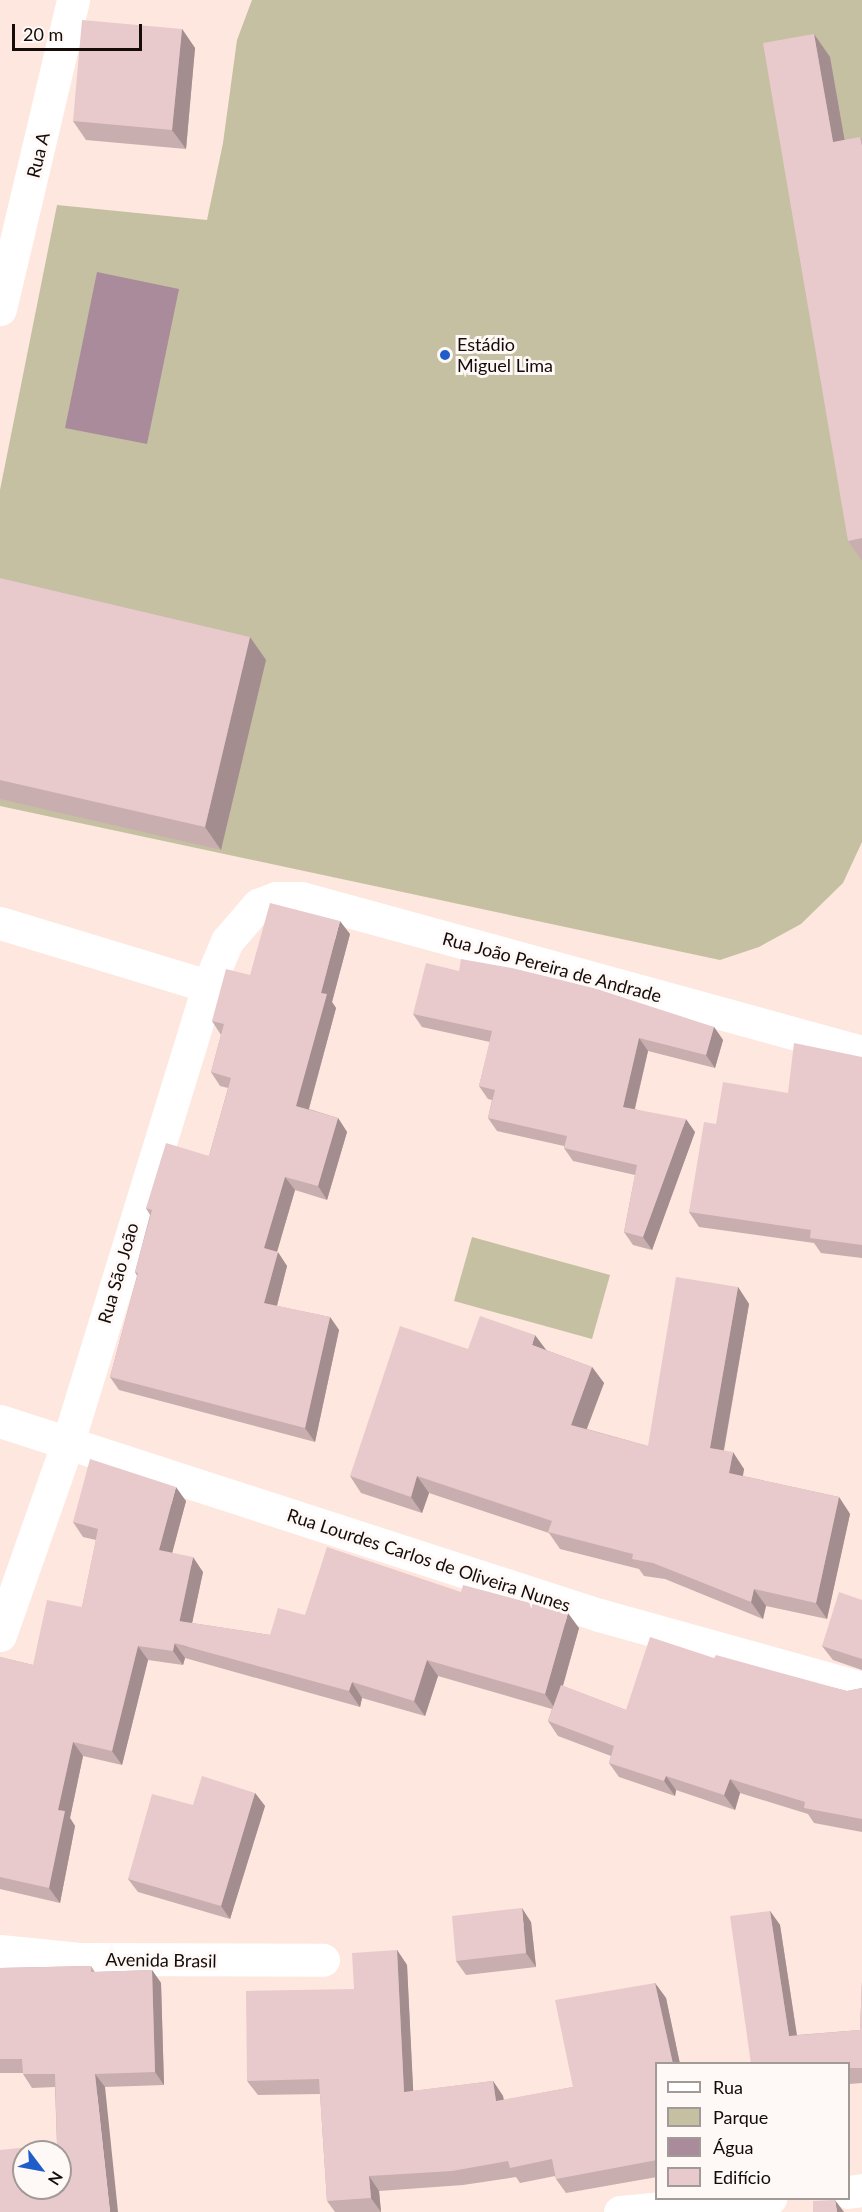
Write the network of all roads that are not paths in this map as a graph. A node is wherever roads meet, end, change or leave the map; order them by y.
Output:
1 (73, 0) edge
2 (0, 309) edge
3 (245, 917) joint
4 (0, 923) edge
5 (208, 986) junction
6 (862, 1052) edge
7 (0, 1422) edge
8 (68, 1442) junction
9 (0, 1635) edge
10 (862, 1688) edge
11 (0, 1951) edge
12 (323, 1960) dead end
13 (758, 2200) edge
14 (620, 2212) edge

1 - 2 street, Rua A
3 - 5 street, Rua São João
3 - 6 street, Rua João Pereira de Andrade
4 - 5 street
5 - 8 street, Rua São João
7 - 8 street, Rua Lourdes Carlos de Oliveira Nunes
8 - 9 street, Rua São João
8 - 10 street, Rua Lourdes Carlos de Oliveira Nunes
11 - 12 street, Avenida Brasil
13 - 14 street

